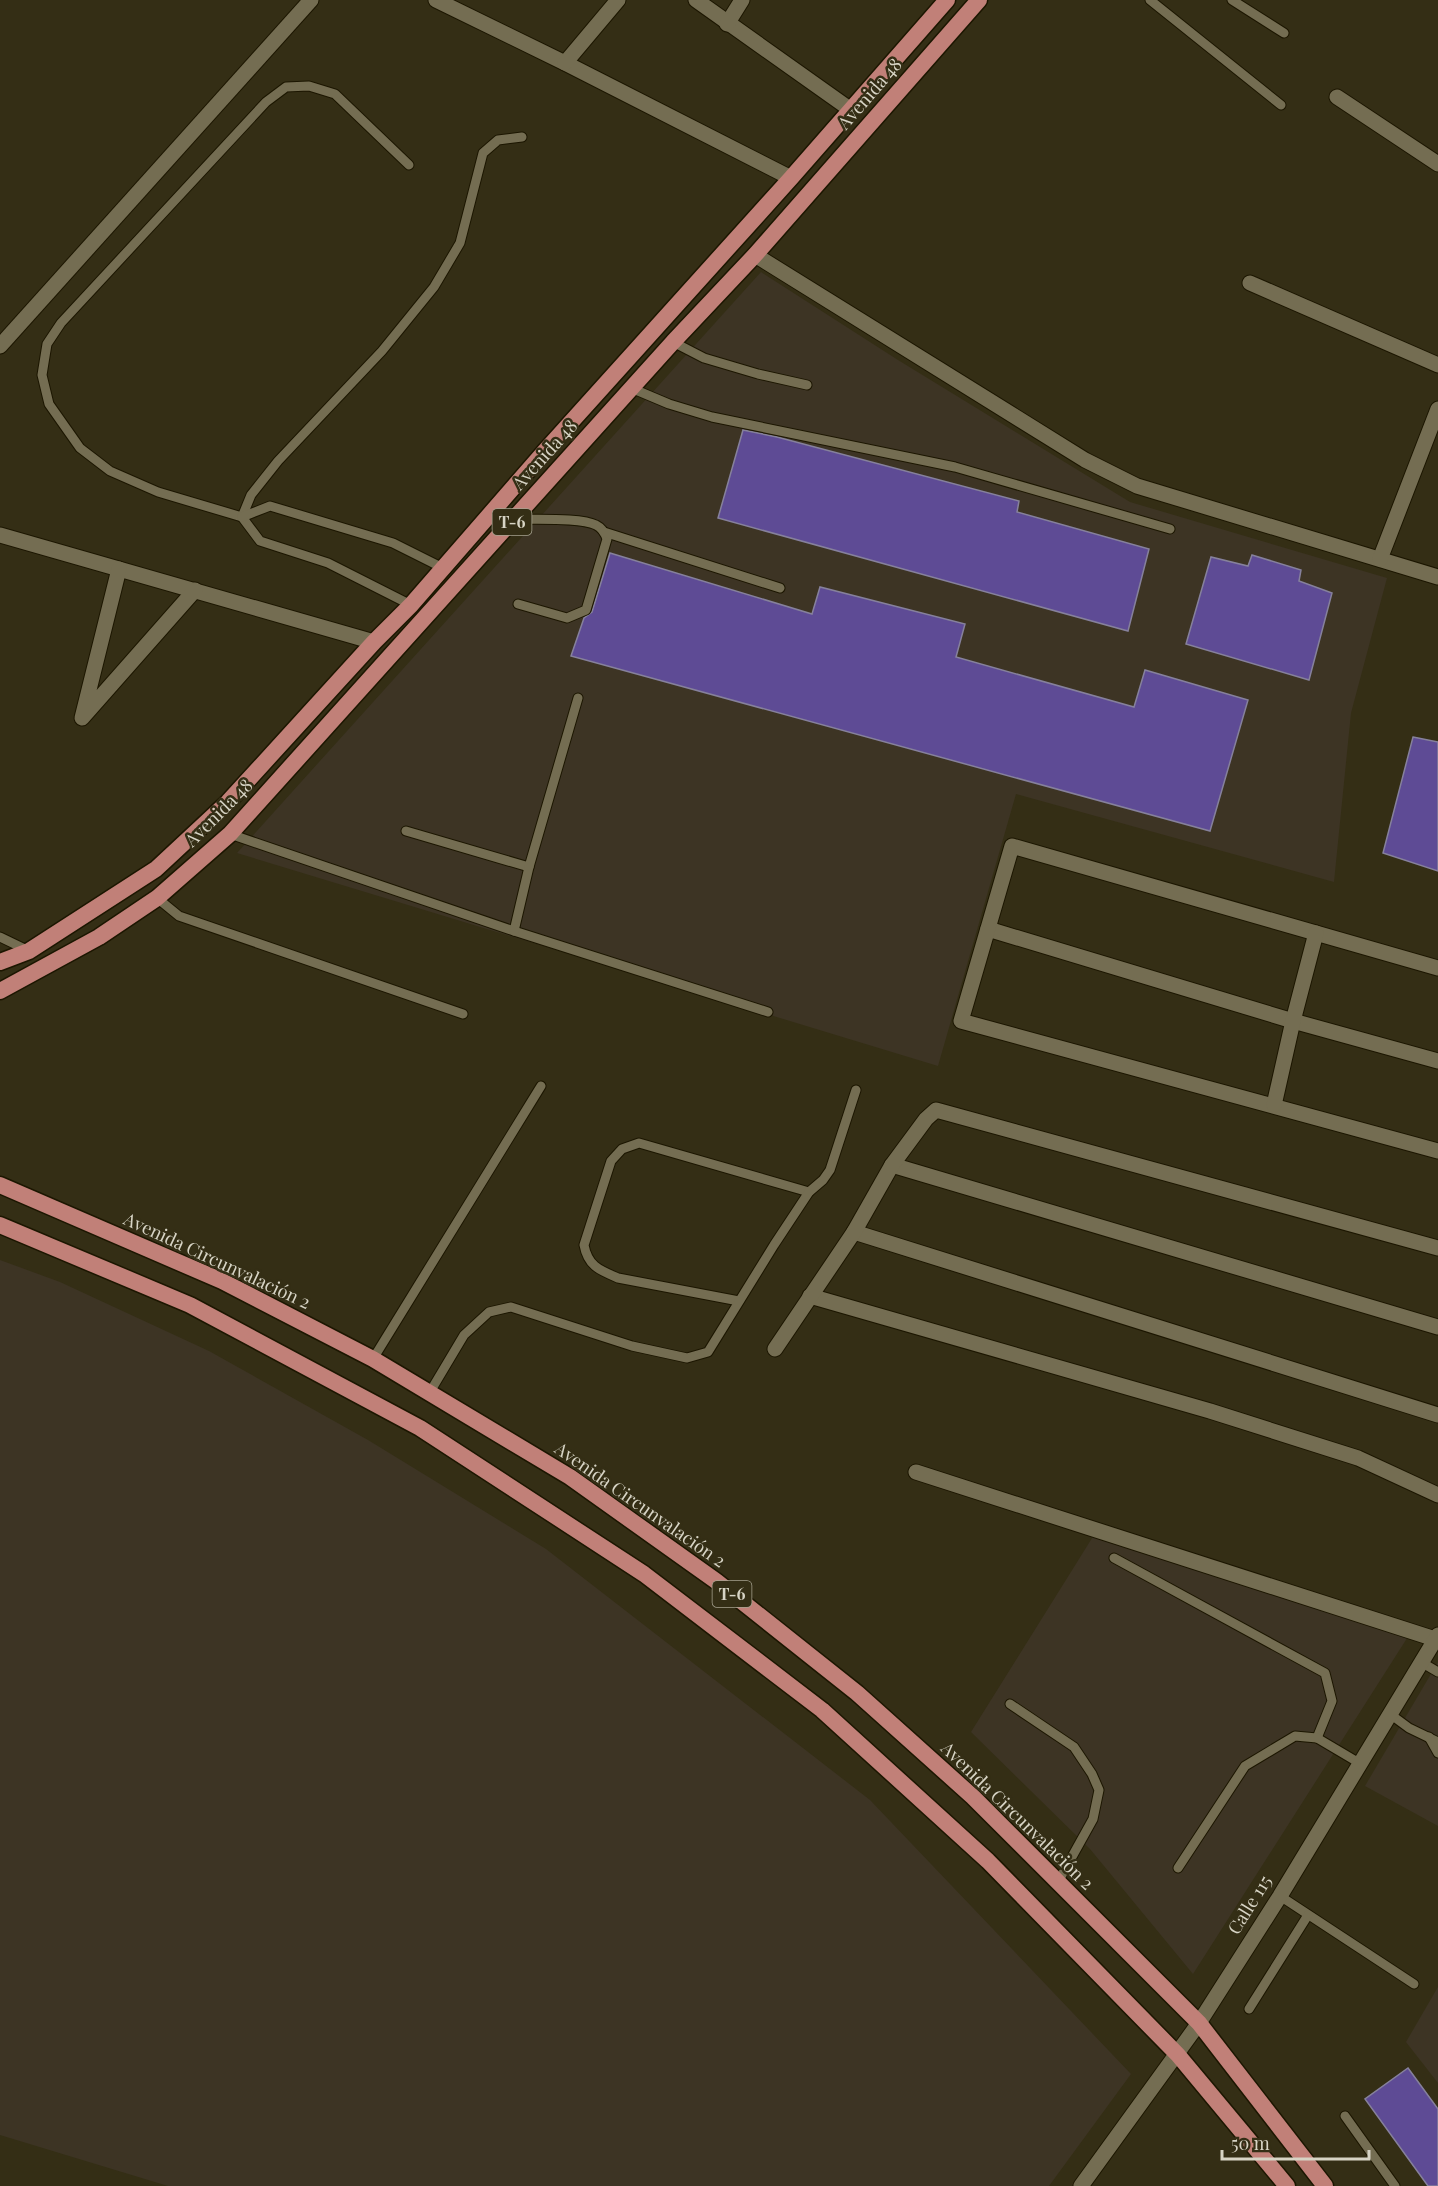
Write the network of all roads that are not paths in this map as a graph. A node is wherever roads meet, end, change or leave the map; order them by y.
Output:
1 (311, 0) edge
2 (436, 0) edge
3 (618, 0) edge
4 (696, 0) edge
5 (742, 0) edge
6 (947, 0) edge
7 (979, 0) edge
8 (1150, 0) edge
9 (1232, 0) edge
10 (728, 24) junction
11 (1284, 33) dead end
12 (565, 63) junction
13 (1337, 97) dead end
14 (1281, 105) dead end
15 (851, 110) junction
16 (522, 137) dead end
17 (1438, 164) edge
18 (409, 165) dead end
19 (791, 178) junction
20 (755, 255) junction
21 (1250, 283) dead end
22 (673, 342) junction
23 (0, 346) edge
24 (1438, 365) edge
25 (807, 384) dead end
26 (631, 388) junction
27 (1438, 409) edge
28 (242, 518) junction
29 (515, 519) junction
30 (1170, 529) dead end
31 (604, 532) junction
32 (1, 538) edge
33 (1380, 559) junction
34 (443, 568) junction
35 (119, 569) junction
36 (1438, 577) edge
37 (780, 588) dead end
38 (195, 590) junction
39 (518, 604) dead end
40 (411, 605) junction
41 (374, 642) junction
42 (578, 698) dead end
43 (406, 831) dead end
44 (230, 834) junction
45 (529, 867) junction
46 (157, 898) junction
47 (988, 928) junction
48 (513, 931) junction
49 (1316, 933) junction
50 (0, 937) edge
51 (29, 951) junction
52 (0, 962) edge
53 (1438, 968) edge
54 (0, 991) edge
55 (768, 1012) dead end
56 (463, 1014) dead end
57 (1293, 1021) junction
58 (1438, 1061) edge
59 (541, 1086) dead end
60 (856, 1090) dead end
61 (1274, 1104) junction
62 (1438, 1151) edge
63 (892, 1165) junction
64 (0, 1185) edge
65 (809, 1192) junction
66 (0, 1225) edge
67 (854, 1232) junction
68 (1438, 1248) edge
69 (810, 1296) junction
70 (739, 1301) junction
71 (1438, 1327) edge
72 (775, 1349) dead end
73 (373, 1359) junction
74 (430, 1392) junction
75 (1438, 1415) edge
76 (916, 1472) dead end
77 (1438, 1495) edge
78 (1114, 1558) dead end
79 (1436, 1637) edge
80 (1421, 1662) junction
81 (1438, 1672) edge
82 (1010, 1704) dead end
83 (1390, 1714) junction
84 (1429, 1737) junction
85 (1317, 1738) junction
86 (1438, 1742) edge
87 (1438, 1753) edge
88 (1361, 1764) junction
89 (1178, 1868) dead end
90 (1058, 1882) junction
91 (1280, 1896) junction
92 (1308, 1915) junction
93 (1414, 1984) dead end
94 (1249, 2009) dead end
95 (1199, 2023) junction
96 (1178, 2055) junction
97 (1344, 2116) dead end
98 (1081, 2186) edge
99 (1287, 2186) edge
100 (1325, 2186) edge
101 (1395, 2186) edge

1 - 23 street
2 - 12 street
3 - 12 street
4 - 10 street
5 - 10 street
6 - 15 highway, Avenida 48 / T-6
7 - 20 highway, Avenida 48 / T-6
8 - 14 lane
9 - 11 lane
10 - 15 street
12 - 19 street
13 - 17 street
15 - 19 highway, Avenida 48 / T-6
16 - 28 lane
18 - 28 lane
19 - 34 highway, Avenida 48 / T-6
20 - 22 highway, Avenida 48 / T-6
20 - 33 street
21 - 24 street
22 - 25 lane
22 - 26 highway, Avenida 48 / T-6
26 - 29 highway, Avenida 48 / T-6
26 - 30 lane
27 - 33 street
28 - 34 lane
28 - 40 lane
29 - 31 lane
29 - 44 highway, Avenida 48 / T-6
31 - 37 lane
31 - 39 lane
32 - 35 street
33 - 36 street
34 - 40 highway, Avenida 48 / T-6
35 - 38 street
35 - 38 street
38 - 41 street
40 - 41 highway, Avenida 48 / T-6
41 - 51 highway, Avenida 48 / T-6
42 - 45 lane
43 - 45 lane
44 - 46 highway, Avenida 48 / T-6
44 - 48 lane
45 - 48 lane
46 - 54 highway, Avenida 48 / T-6
46 - 56 lane
47 - 49 street
47 - 57 street
47 - 61 street
48 - 55 lane
49 - 53 street
49 - 57 street
50 - 51 lane
51 - 52 highway, Avenida 48 / T-6
57 - 58 street
57 - 61 street
59 - 73 lane
60 - 65 lane
61 - 62 street
63 - 67 street
63 - 68 street
63 - 71 street
64 - 73 highway, Avenida Circunvalación 2 / T-6
65 - 70 lane
65 - 70 lane
66 - 96 highway, T-6
67 - 69 street
67 - 75 street
69 - 72 street
69 - 77 street
70 - 74 lane
73 - 74 highway, Avenida Circunvalación 2 / T-6
74 - 90 highway, Avenida Circunvalación 2 / T-6
76 - 79 street
78 - 85 lane
79 - 80 street, Calle 115
80 - 81 lane
80 - 83 street, Calle 115
82 - 90 lane
83 - 84 lane
83 - 88 street, Calle 115
84 - 86 lane
84 - 87 lane
85 - 88 lane
85 - 89 lane
88 - 91 street, Calle 115
90 - 95 highway, Avenida Circunvalación 2 / T-6
91 - 92 lane
91 - 95 street, Calle 115
92 - 93 lane
92 - 94 lane
95 - 96 street, Calle 115
95 - 100 highway, Avenida Circunvalación 2 / T-6
96 - 98 street, Calle 115
96 - 99 highway, T-6
97 - 101 lane

